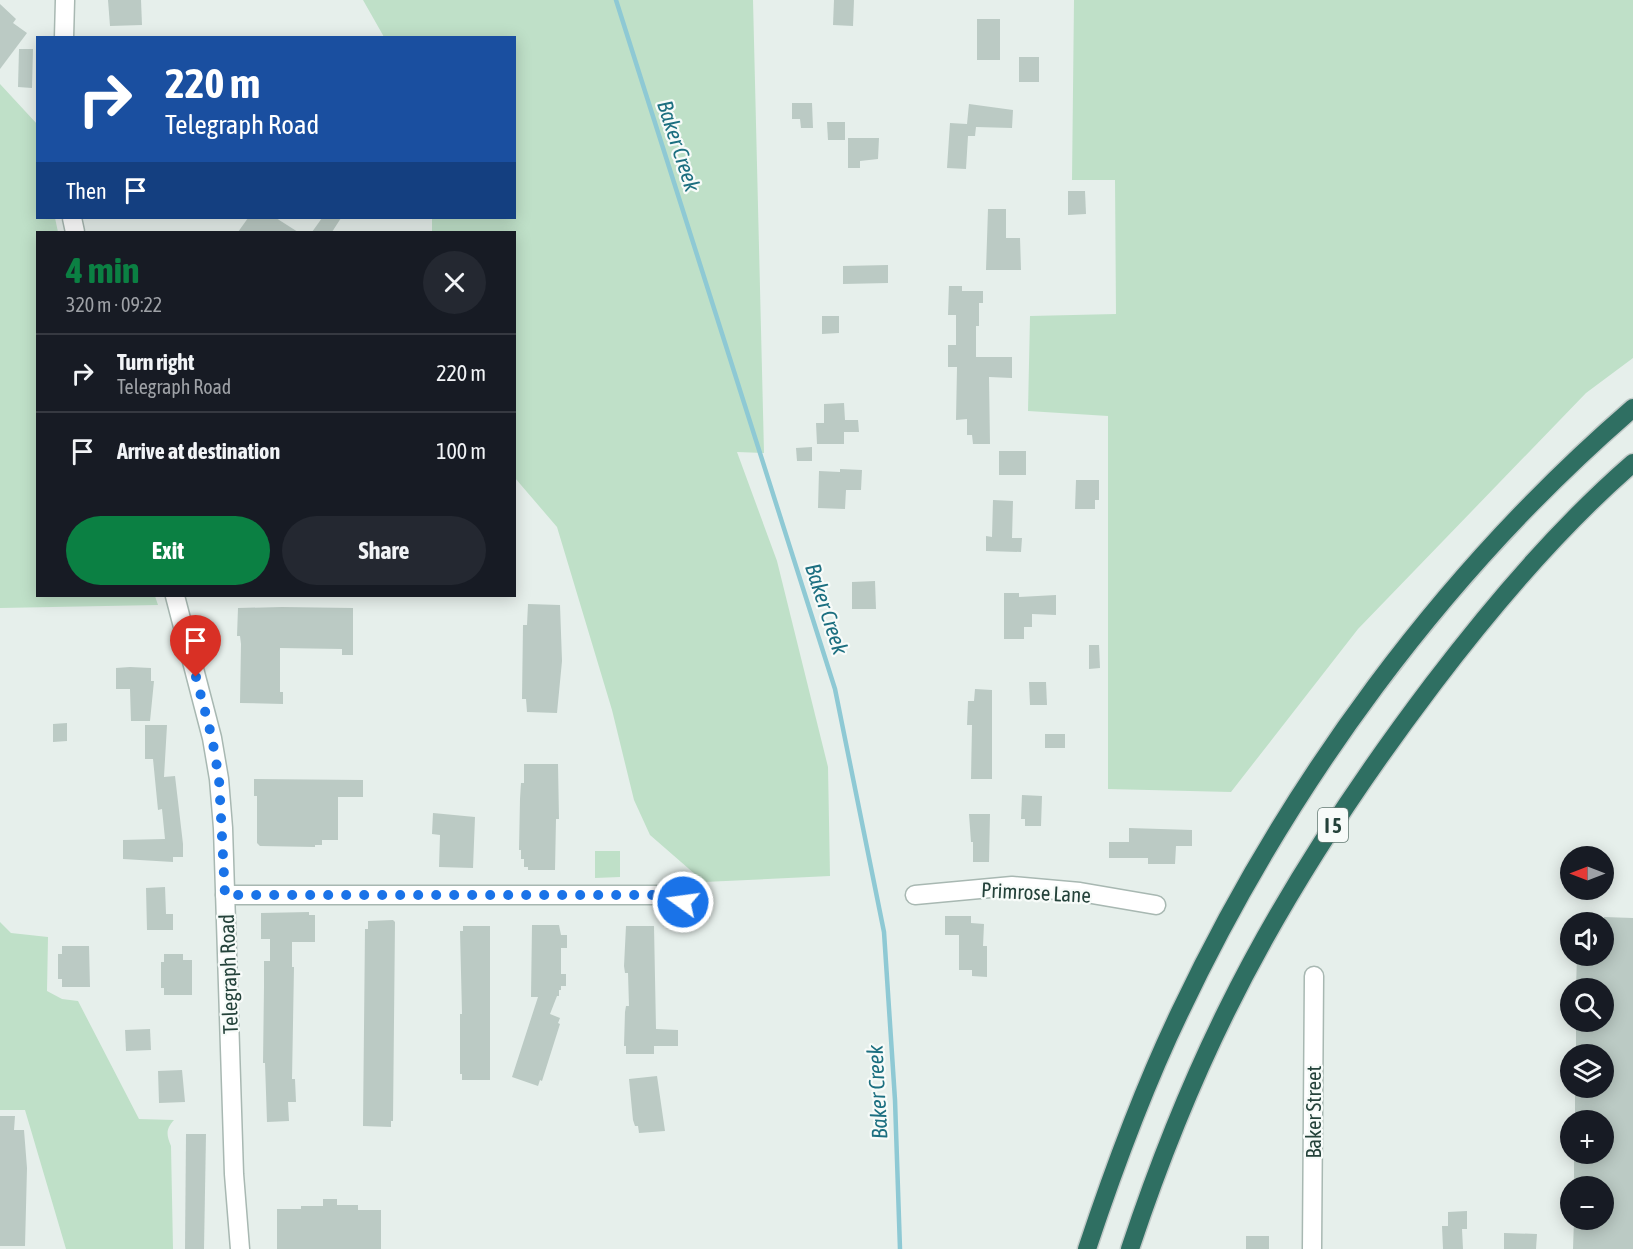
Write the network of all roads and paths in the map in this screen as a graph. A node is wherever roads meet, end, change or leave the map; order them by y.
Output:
1 (65, 0) edge
2 (64, 36) edge
3 (1633, 408) edge
4 (1633, 463) edge
5 (175, 597) edge
6 (225, 895) junction
7 (915, 895) dead end
8 (683, 902) dead end
9 (1156, 905) dead end
10 (1314, 976) dead end
11 (240, 1249) edge
12 (1087, 1249) edge
13 (1130, 1249) edge
14 (1312, 1249) edge

1 - 2 street
3 - 12 highway, I 5
4 - 13 highway, I 5
5 - 6 street, Telegraph Road
6 - 8 street
6 - 11 street, Telegraph Road
7 - 9 street, Primrose Lane
10 - 14 street, Baker Street

